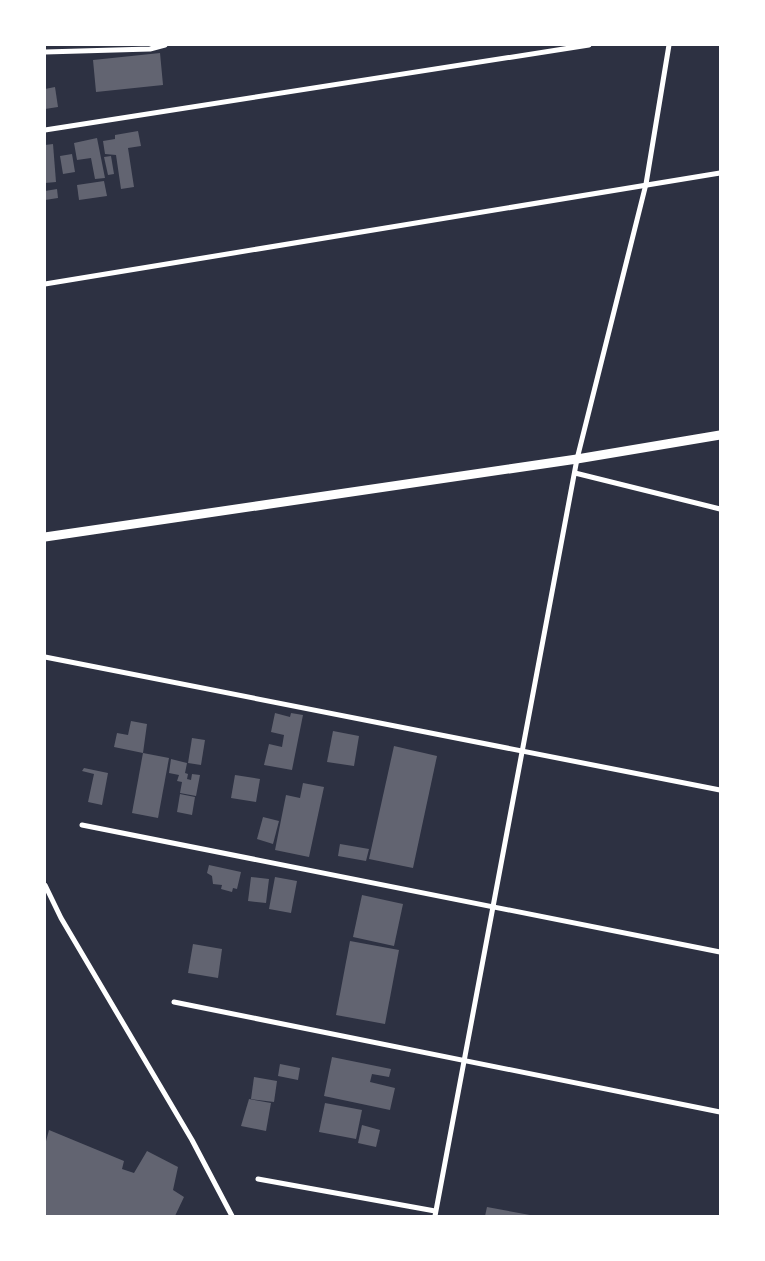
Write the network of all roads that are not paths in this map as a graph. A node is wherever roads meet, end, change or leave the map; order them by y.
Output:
1 (164, 45) edge
2 (589, 45) edge
3 (669, 45) edge
4 (45, 52) edge
5 (45, 130) edge
6 (720, 173) edge
7 (646, 184) junction
8 (45, 284) edge
9 (720, 435) edge
10 (577, 459) junction
11 (574, 473) junction
12 (720, 509) edge
13 (45, 536) edge
14 (45, 657) edge
15 (523, 750) junction
16 (720, 790) edge
17 (82, 824) dead end
18 (45, 885) edge
19 (492, 908) junction
20 (720, 952) edge
21 (174, 1002) dead end
22 (464, 1060) junction
23 (720, 1112) edge
24 (258, 1179) dead end
25 (435, 1214) edge
26 (232, 1216) edge

1 - 4 street
2 - 5 street
3 - 7 street
6 - 7 street
7 - 8 street
7 - 10 street
9 - 10 street
10 - 11 street
10 - 13 street
11 - 12 street
11 - 15 street
14 - 15 street
15 - 16 street
15 - 19 street
17 - 19 street
18 - 26 street
19 - 20 street
19 - 22 street
21 - 22 street
22 - 23 street
22 - 25 street
24 - 25 street

